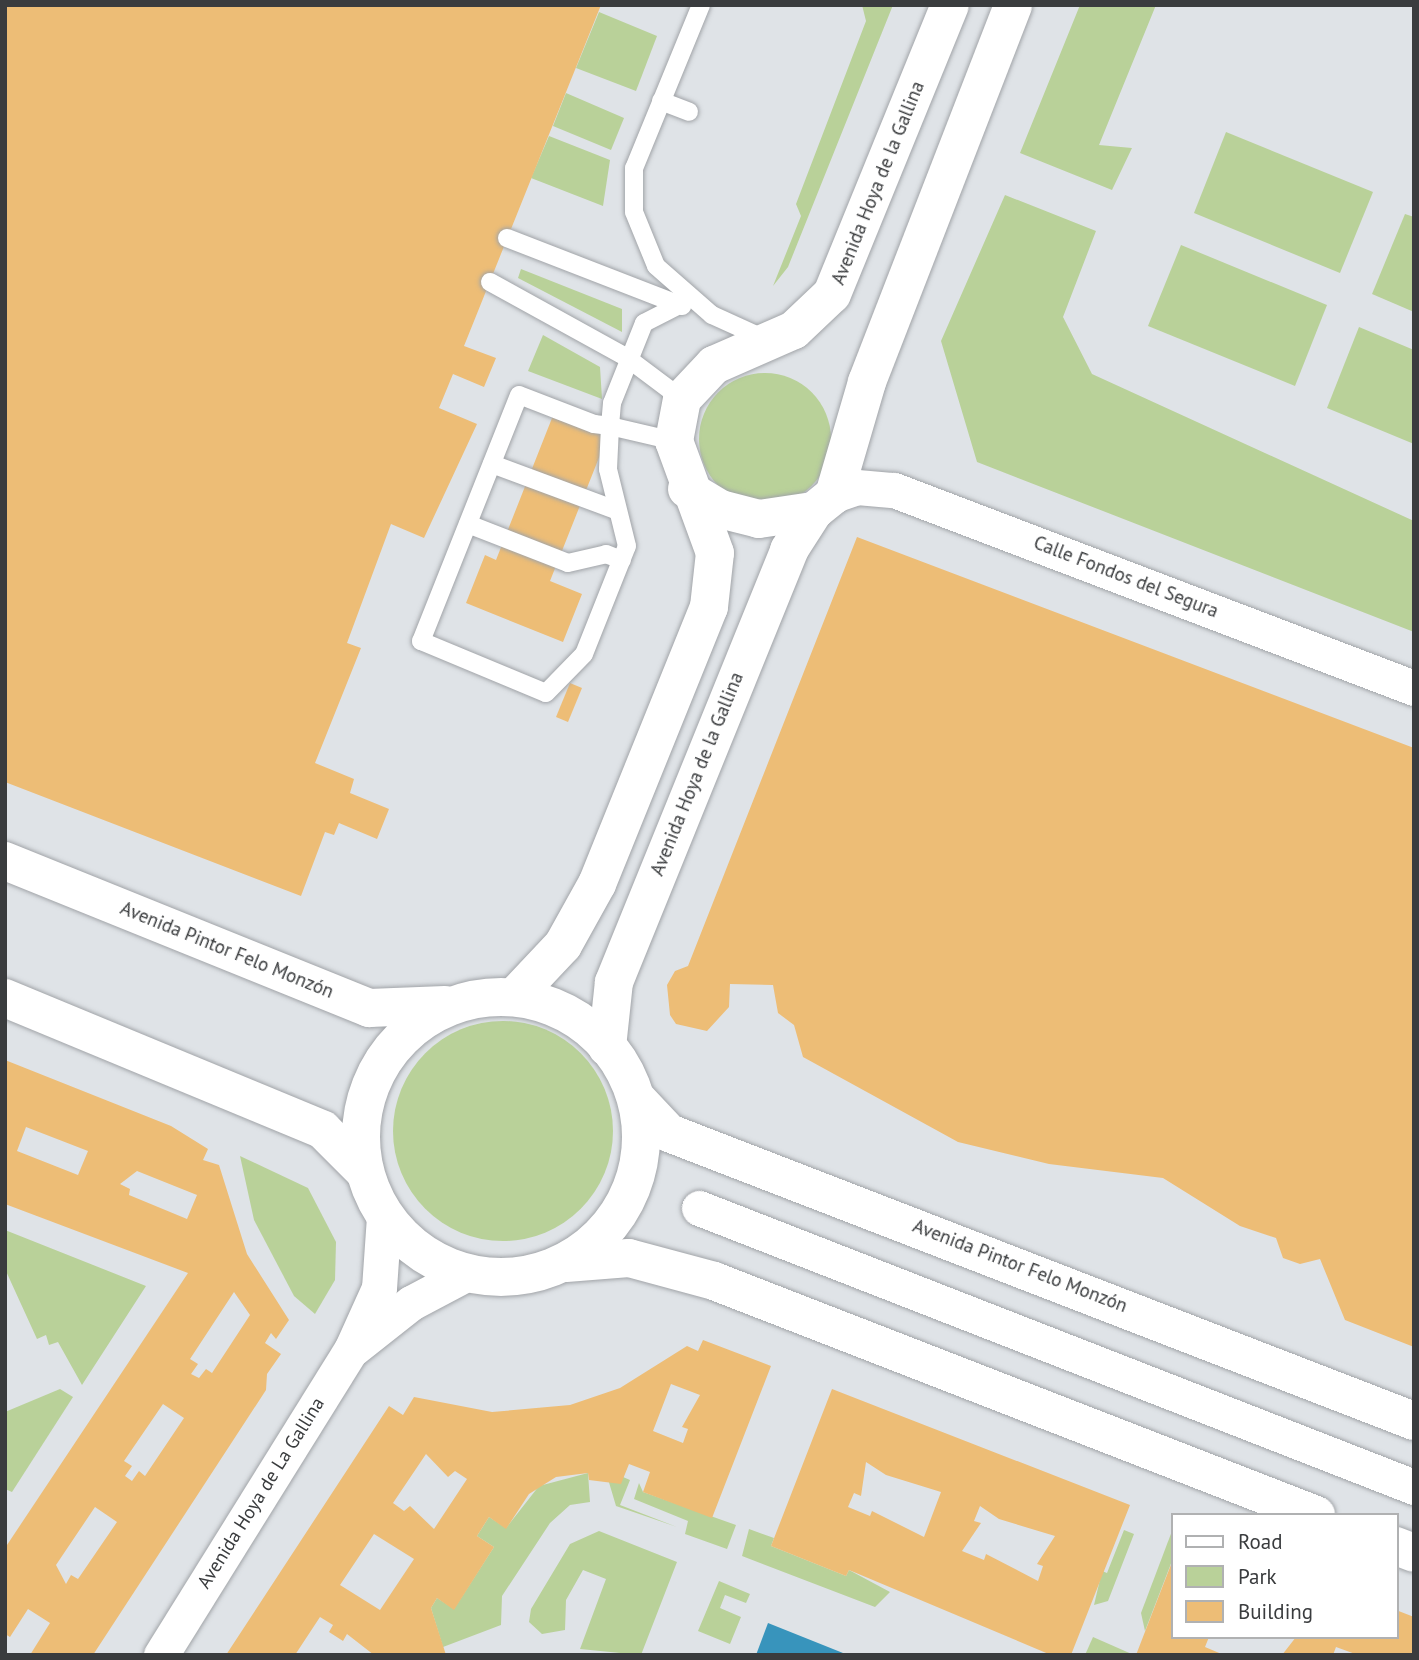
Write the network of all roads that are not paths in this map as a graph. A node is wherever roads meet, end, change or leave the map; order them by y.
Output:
1 (701, 5) edge
2 (950, 5) edge
3 (1013, 5) edge
4 (661, 101) junction
5 (689, 112) dead end
6 (508, 238) dead end
7 (490, 282) dead end
8 (679, 305) junction
9 (712, 315) junction
10 (771, 342) junction
11 (626, 357) junction
12 (682, 398) junction
13 (610, 426) junction
14 (674, 441) junction
15 (492, 464) junction
16 (687, 489) junction
17 (824, 503) junction
18 (616, 510) junction
19 (468, 524) junction
20 (622, 560) junction
21 (1414, 688) edge
22 (5, 861) edge
23 (515, 996) junction
24 (5, 998) edge
25 (454, 1004) junction
26 (607, 1046) junction
27 (636, 1098) junction
28 (364, 1171) junction
29 (699, 1208) dead end
30 (384, 1217) junction
31 (566, 1263) junction
32 (466, 1274) junction
33 (351, 1350) junction
34 (1414, 1420) edge
35 (1414, 1487) edge
36 (1311, 1513) edge
37 (164, 1650) edge

1 - 4 lane
2 - 10 street, Avenida Hoya de la Gallina
3 - 17 street, Avenida Hoya de la Gallina
4 - 5 lane
4 - 9 lane
6 - 8 lane
7 - 11 lane
8 - 9 lane
8 - 11 lane
9 - 10 lane
10 - 12 street, Avenida Hoya de la Gallina
11 - 12 lane
11 - 13 lane
12 - 14 street
13 - 14 lane
13 - 15 lane
13 - 18 lane
14 - 16 street
15 - 18 lane
15 - 19 lane
16 - 17 street
16 - 23 street
17 - 21 street, Calle Fondos del Segura
17 - 26 street, Avenida Hoya de la Gallina
18 - 20 lane
19 - 20 lane
19 - 20 lane
22 - 25 street, Avenida Pintor Felo Monzón
23 - 25 street, Avenida Pintor Felo Monzón
23 - 26 street
24 - 28 street
25 - 28 street
26 - 27 street
27 - 31 street
27 - 34 street, Avenida Pintor Felo Monzón
28 - 30 street
29 - 35 street
30 - 32 street
30 - 33 street, Avenida Hoya de La Gallina
31 - 32 street
31 - 36 street
32 - 33 street, Avenida Hoya de La Gallina
33 - 37 street, Avenida Hoya de La Gallina

